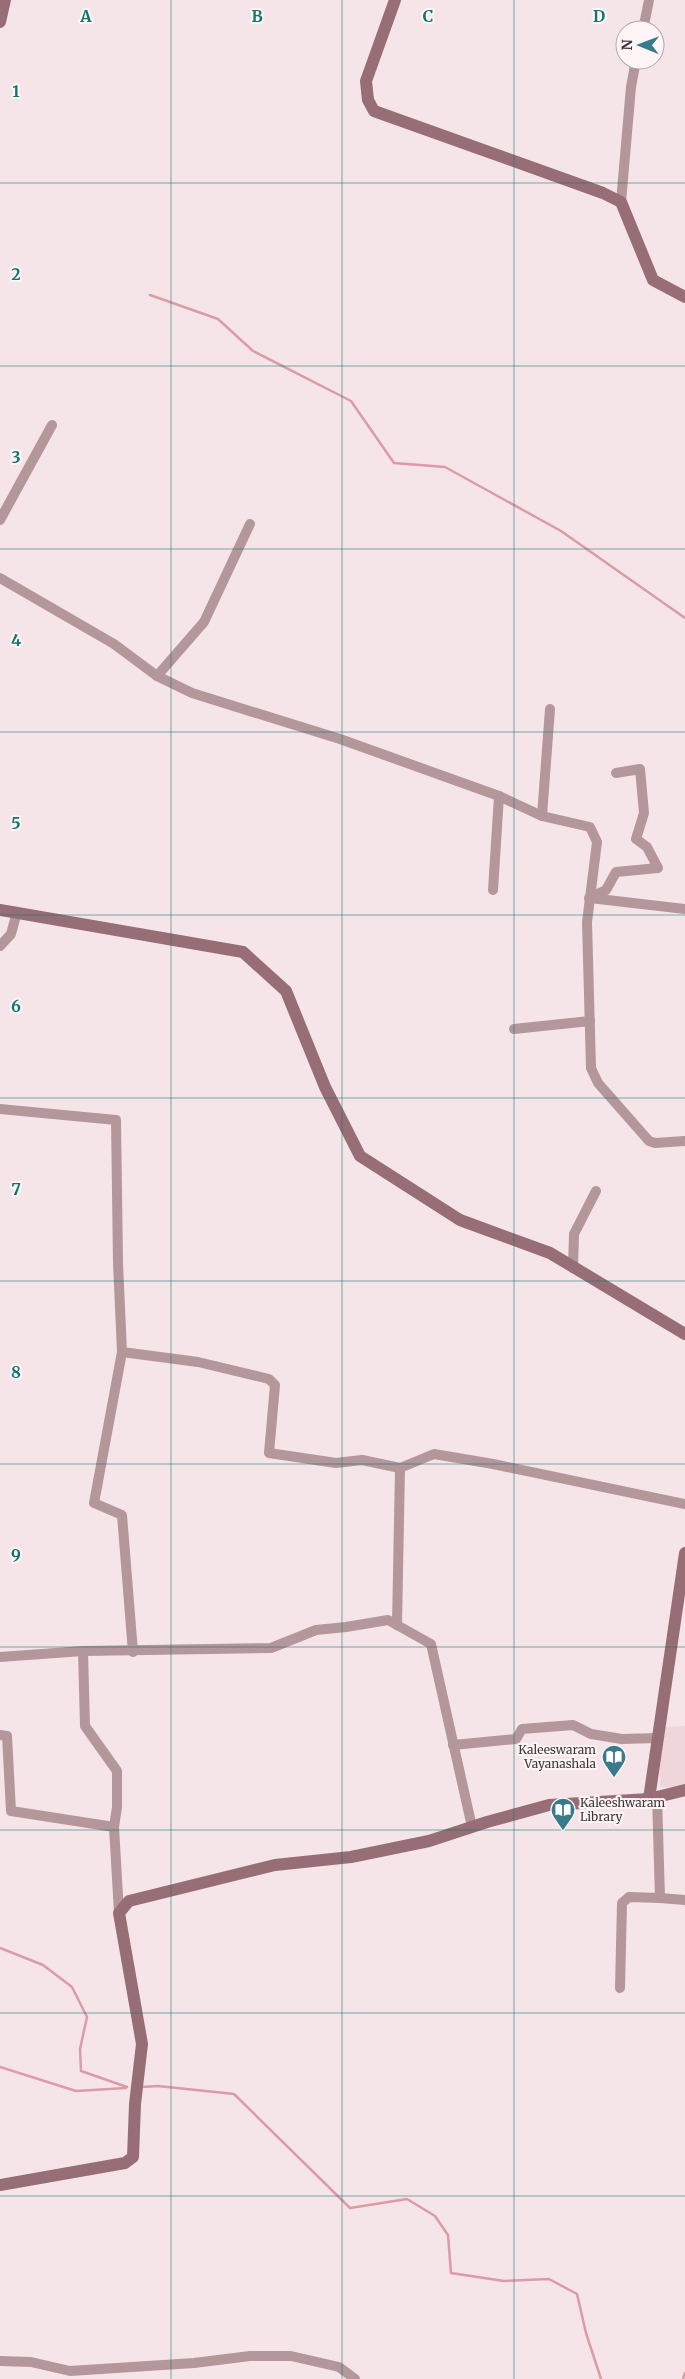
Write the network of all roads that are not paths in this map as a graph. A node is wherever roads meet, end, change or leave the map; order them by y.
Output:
1 (5, 0) edge
2 (395, 0) edge
3 (649, 0) edge
4 (645, 20) edge
5 (0, 22) edge
6 (634, 70) edge
7 (621, 202) junction
8 (685, 297) edge
9 (52, 425) dead end
10 (0, 520) edge
11 (250, 524) dead end
12 (0, 578) edge
13 (157, 676) junction
14 (550, 709) dead end
15 (616, 773) dead end
16 (499, 796) junction
17 (542, 816) junction
18 (493, 890) dead end
19 (589, 898) junction
20 (685, 909) edge
21 (0, 910) edge
22 (17, 912) junction
23 (0, 946) edge
24 (590, 1022) junction
25 (514, 1029) dead end
26 (0, 1109) edge
27 (685, 1141) edge
28 (596, 1191) dead end
29 (573, 1268) junction
30 (685, 1334) edge
31 (122, 1352) junction
32 (400, 1468) junction
33 (685, 1504) edge
34 (685, 1553) edge
35 (397, 1625) junction
36 (83, 1651) junction
37 (133, 1652) junction
38 (0, 1657) edge
39 (0, 1735) edge
40 (658, 1738) junction
41 (453, 1746) junction
42 (685, 1790) edge
43 (653, 1798) junction
44 (114, 1827) junction
45 (472, 1827) junction
46 (660, 1898) junction
47 (685, 1900) edge
48 (119, 1913) junction
49 (620, 1988) dead end
50 (0, 2185) edge
51 (0, 2361) edge
52 (356, 2379) edge

1 - 5 street
2 - 7 street
3 - 4 street
6 - 7 street
7 - 8 street
9 - 10 street
11 - 13 street
12 - 13 street
13 - 16 street
14 - 17 street
15 - 19 street
16 - 17 street
16 - 18 street
17 - 19 street
19 - 20 street
19 - 24 street
21 - 22 street
22 - 23 street
22 - 29 street
24 - 25 street
24 - 27 street
26 - 31 street
28 - 29 street
29 - 30 street
31 - 32 street
31 - 37 street
32 - 33 street
32 - 35 street
34 - 40 street
35 - 37 street
35 - 41 street
36 - 37 street
36 - 38 street
36 - 44 street
39 - 44 street
40 - 41 street
40 - 43 street
41 - 45 street
42 - 43 street
43 - 45 street
43 - 46 street
44 - 48 street
45 - 48 street
46 - 47 street
46 - 49 street
48 - 50 street
51 - 52 street

